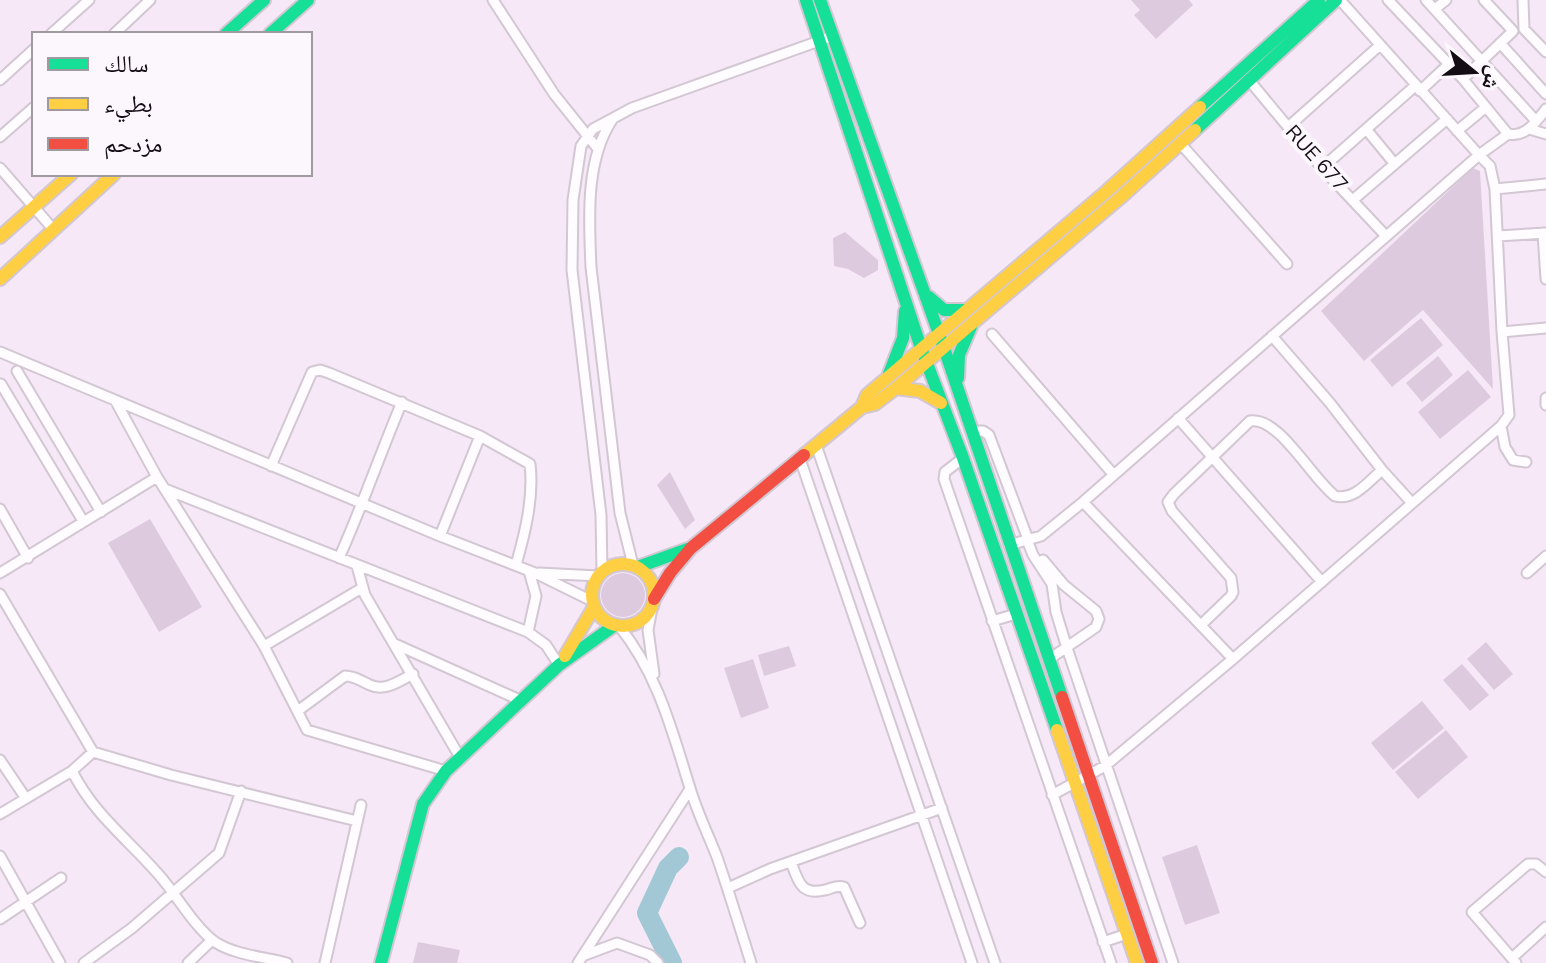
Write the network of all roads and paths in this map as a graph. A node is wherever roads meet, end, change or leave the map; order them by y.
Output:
1 (89, 0) edge
2 (150, 0) edge
3 (264, 0) edge
4 (308, 0) edge
5 (493, 0) edge
6 (806, 0) edge
7 (1319, 0) edge
8 (1338, 0) edge
9 (1388, 0) edge
10 (1426, 0) edge
11 (1446, 0) edge
12 (1484, 0) edge
13 (1523, 0) edge
14 (822, 1) edge
15 (1435, 9) junction
16 (1513, 31) junction
17 (54, 32) edge
18 (116, 32) edge
19 (228, 32) edge
20 (272, 32) edge
21 (1528, 33) junction
22 (1546, 35) edge
23 (826, 38) junction
24 (1500, 43) junction
25 (1379, 46) junction
26 (32, 51) edge
27 (1546, 52) edge
28 (1481, 61) junction
29 (0, 64) edge
30 (1449, 64) junction
31 (10, 71) junction
32 (1463, 79) junction
33 (0, 80) edge
34 (1249, 80) junction
35 (1418, 88) junction
36 (1546, 94) edge
37 (1486, 107) junction
38 (32, 109) edge
39 (1546, 109) edge
40 (613, 119) junction
41 (1447, 119) junction
42 (1532, 125) junction
43 (1288, 127) junction
44 (1366, 129) junction
45 (1457, 131) junction
46 (1508, 134) junction
47 (1546, 134) edge
48 (586, 136) junction
49 (0, 137) edge
50 (1180, 143) junction
51 (598, 149) junction
52 (1479, 155) junction
53 (1394, 163) junction
54 (0, 168) edge
55 (1322, 168) junction
56 (69, 176) edge
57 (112, 176) edge
58 (1546, 184) edge
59 (1495, 189) junction
60 (1354, 199) junction
61 (33, 208) junction
62 (53, 229) junction
63 (1545, 233) edge
64 (1386, 236) junction
65 (1498, 236) junction
66 (0, 237) edge
67 (1287, 264) dead end
68 (0, 279) edge
69 (1546, 279) edge
70 (924, 292) junction
71 (593, 293) junction
72 (574, 297) junction
73 (905, 300) junction
74 (973, 313) junction
75 (1546, 328) edge
76 (1502, 332) junction
77 (939, 333) junction
78 (992, 334) dead end
79 (1272, 336) junction
80 (921, 348) junction
81 (944, 348) junction
82 (0, 352) edge
83 (926, 363) junction
84 (18, 366) junction
85 (892, 383) junction
86 (0, 384) edge
87 (959, 396) junction
88 (1546, 398) edge
89 (115, 400) junction
90 (402, 402) junction
91 (942, 404) junction
92 (1546, 405) edge
93 (1178, 418) junction
94 (1501, 426) junction
95 (971, 431) junction
96 (480, 436) junction
97 (816, 445) junction
98 (1212, 457) junction
99 (963, 458) junction
100 (800, 459) junction
101 (1526, 462) dead end
102 (271, 466) junction
103 (1382, 470) junction
104 (1113, 474) junction
105 (157, 477) junction
106 (165, 489) junction
107 (1083, 502) junction
108 (364, 503) junction
109 (1412, 503) junction
110 (0, 509) edge
111 (101, 512) junction
112 (83, 521) junction
113 (440, 536) junction
114 (1027, 540) junction
115 (1009, 545) junction
116 (691, 548) junction
117 (1546, 556) edge
118 (28, 558) junction
119 (339, 558) junction
120 (516, 565) junction
121 (357, 566) junction
122 (636, 566) junction
123 (532, 572) junction
124 (0, 573) edge
125 (1527, 573) dead end
126 (600, 574) junction
127 (1322, 582) junction
128 (362, 588) junction
129 (1068, 588) junction
130 (0, 594) edge
131 (1055, 597) junction
132 (653, 603) junction
133 (593, 604) junction
134 (1016, 614) junction
135 (992, 621) junction
136 (1201, 625) junction
137 (617, 626) junction
138 (528, 632) junction
139 (395, 644) junction
140 (264, 646) junction
141 (1067, 648) junction
142 (1233, 659) junction
143 (1048, 660) junction
144 (559, 665) junction
145 (413, 674) junction
146 (656, 685) junction
147 (522, 701) junction
148 (299, 710) junction
149 (93, 752) junction
150 (461, 759) junction
151 (0, 760) edge
152 (1105, 766) junction
153 (72, 771) junction
154 (446, 771) junction
155 (1089, 776) junction
156 (1075, 782) junction
157 (690, 789) junction
158 (241, 791) junction
159 (1052, 795) junction
160 (25, 797) junction
161 (361, 805) dead end
162 (942, 808) junction
163 (0, 814) edge
164 (921, 816) junction
165 (357, 821) junction
166 (1, 859) edge
167 (791, 862) junction
168 (1546, 872) edge
169 (61, 878) dead end
170 (728, 888) junction
171 (174, 892) junction
172 (25, 902) junction
173 (0, 919) edge
174 (860, 923) dead end
175 (1546, 927) edge
176 (1127, 934) junction
177 (212, 940) junction
178 (1103, 942) junction
179 (580, 960) edge
180 (1514, 960) edge
181 (60, 963) edge
182 (84, 963) edge
183 (188, 963) edge
184 (287, 963) edge
185 (325, 963) edge
186 (381, 963) edge
187 (658, 963) edge
188 (751, 963) edge
189 (972, 963) edge
190 (995, 963) edge
191 (1111, 963) edge
192 (1137, 963) edge
193 (1152, 963) edge
194 (1173, 963) edge

1 - 17 street
2 - 18 street
3 - 19 main road
4 - 20 main road
5 - 48 street
6 - 23 main road
7 - 74 main road
8 - 25 street
8 - 34 main road
9 - 30 street
10 - 15 street
11 - 15 street
12 - 16 street
13 - 21 street
14 - 23 main road
15 - 28 street
16 - 21 street
16 - 24 street
21 - 22 street
21 - 27 street
23 - 40 street
23 - 70 main road
23 - 73 main road
24 - 28 street
24 - 36 street
25 - 35 street
25 - 43 street
26 - 31 street
28 - 32 street
28 - 42 street
29 - 31 street
30 - 32 street
30 - 35 street
31 - 33 street
32 - 37 street
34 - 43 street, RUE 677
34 - 50 main road
35 - 41 street
35 - 44 street
37 - 45 street
37 - 46 street
38 - 49 street
39 - 42 street
40 - 48 street
40 - 51 street
41 - 45 street
41 - 53 street
42 - 46 street
42 - 47 street
43 - 55 street, RUE 677
44 - 53 street
44 - 55 street
45 - 52 street
46 - 52 street
48 - 51 street
48 - 72 street
50 - 67 street
50 - 74 main road
51 - 71 street
52 - 59 street
52 - 64 street
53 - 60 street
54 - 61 street
55 - 60 street, RUE 677
56 - 61 main road
57 - 62 main road
58 - 59 street
59 - 65 street
60 - 64 street, RUE 677
61 - 62 street
61 - 66 main road
62 - 68 main road
63 - 65 street
63 - 69 street
64 - 79 street
65 - 76 street
70 - 74 main road
70 - 77 main road
71 - 72 street
71 - 122 street
72 - 126 street
73 - 80 main road
73 - 85 main road
74 - 77 main road
74 - 81 main road
74 - 87 main road
75 - 76 street
76 - 94 street
77 - 80 main road
77 - 81 main road
78 - 104 street
79 - 93 street
79 - 103 street
80 - 83 main road
80 - 85 main road
81 - 83 main road
81 - 87 main road
82 - 84 street
83 - 85 main road
83 - 91 main road
84 - 86 street
84 - 89 street
84 - 111 street
85 - 91 main road
85 - 97 main road
86 - 112 street
87 - 95 main road
88 - 92 street
89 - 102 street
89 - 105 street
90 - 96 street
90 - 102 street
90 - 108 street
91 - 99 main road
93 - 98 street
93 - 104 street
94 - 101 street
94 - 109 street
95 - 114 street
95 - 115 main road
96 - 113 street
96 - 120 street
97 - 100 main road
97 - 162 street
98 - 103 street
98 - 127 street
98 - 136 street
99 - 134 main road
99 - 135 street
100 - 116 main road
100 - 164 street
102 - 108 street
103 - 109 street
104 - 107 street
105 - 106 street
105 - 111 street
106 - 119 street
106 - 140 street
107 - 114 street
107 - 136 street
108 - 113 street
108 - 119 street
109 - 127 street
110 - 118 street
111 - 112 street
112 - 118 street
113 - 120 street
114 - 115 street
114 - 129 street
114 - 131 street
115 - 143 main road
116 - 122 main road
116 - 132 main road
117 - 125 street
118 - 124 street
119 - 121 street
120 - 123 street
121 - 128 street
121 - 138 street
122 - 126 main road
122 - 132 main road
123 - 126 street
123 - 133 street
123 - 138 street
126 - 133 main road
127 - 142 street
128 - 139 street
128 - 140 street
129 - 131 street
129 - 141 street
130 - 149 street
131 - 141 street
132 - 137 main road
132 - 146 street
133 - 137 main road
133 - 144 main road
134 - 135 street
134 - 156 main road
135 - 159 street
136 - 142 street
137 - 144 main road
137 - 146 street
138 - 144 street
139 - 145 street
139 - 147 street
140 - 148 street
141 - 143 street
141 - 152 street
142 - 152 street
143 - 155 main road
144 - 147 main road
145 - 148 street
145 - 150 street
146 - 157 street
147 - 150 main road
148 - 154 street
149 - 153 street
149 - 158 street
150 - 154 main road
151 - 160 street
152 - 155 street
152 - 194 street
153 - 160 street
153 - 171 street
154 - 186 main road
155 - 156 street
155 - 193 main road
156 - 159 street
156 - 176 main road
157 - 170 street
157 - 179 street
158 - 165 street
158 - 171 street
159 - 178 street
160 - 163 street
161 - 165 street
162 - 164 street
162 - 190 street
164 - 167 street
164 - 189 street
165 - 185 street
166 - 172 street
167 - 170 street
167 - 174 street
168 - 180 street
169 - 172 street
170 - 188 street
171 - 177 street
171 - 182 street
172 - 173 street
172 - 181 street
175 - 180 street
176 - 178 street
176 - 192 main road
177 - 183 street
177 - 184 street
178 - 191 street
179 - 187 street

